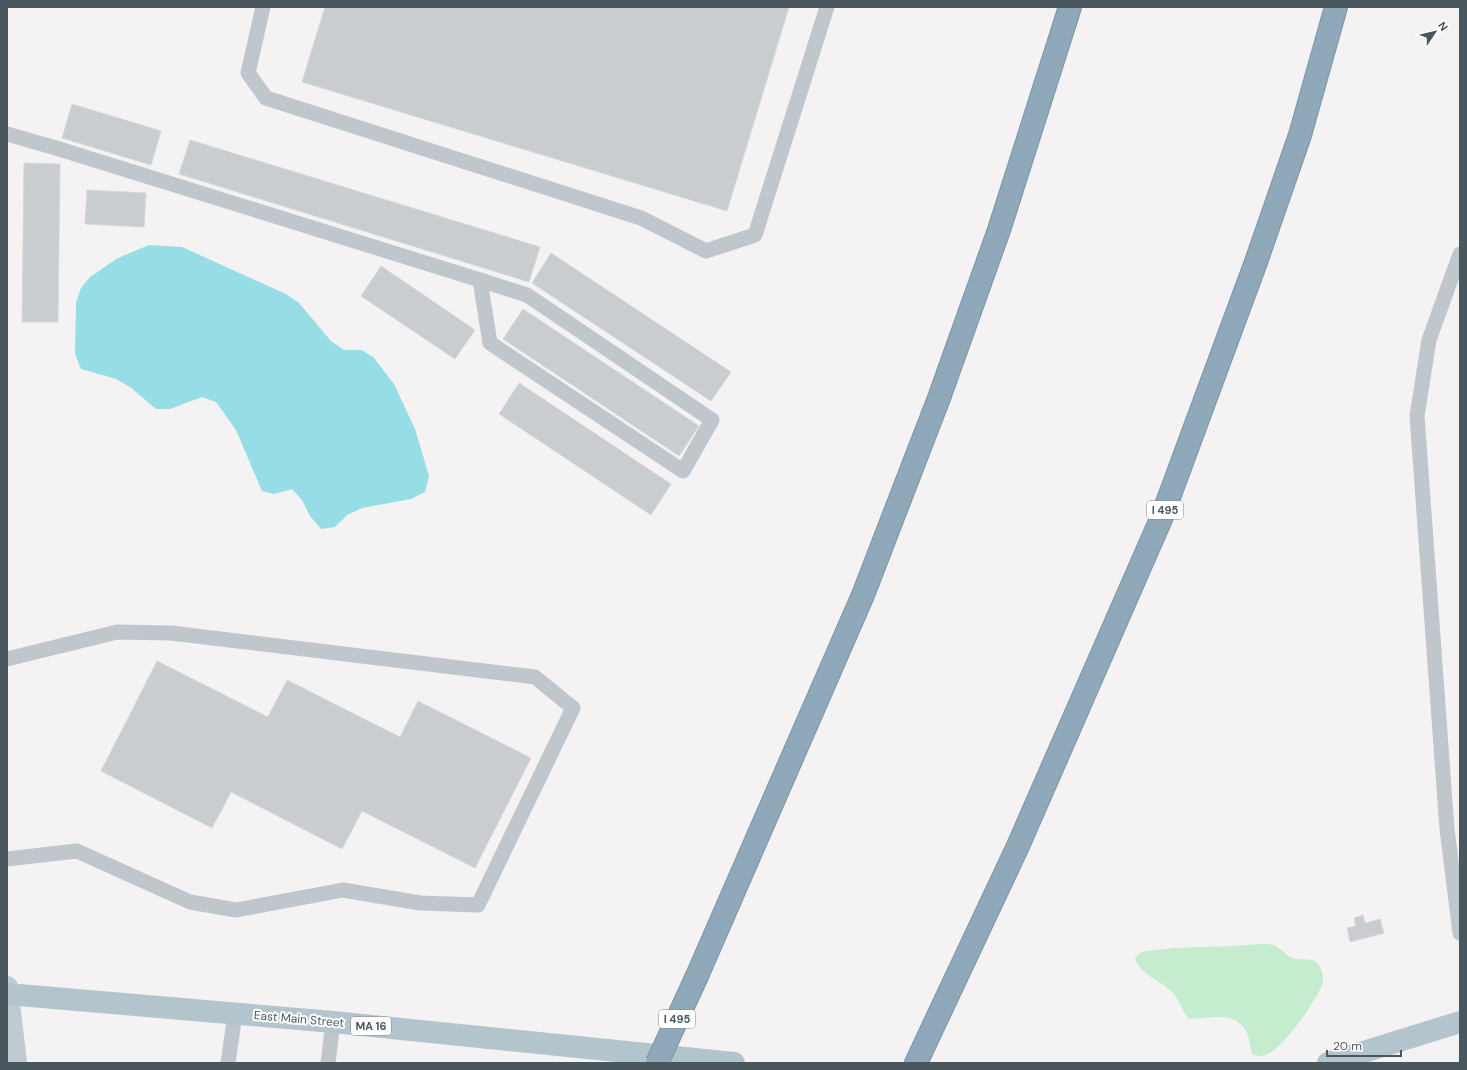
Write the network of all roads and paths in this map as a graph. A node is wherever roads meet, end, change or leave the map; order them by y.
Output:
1 (263, 7) edge
2 (827, 7) edge
3 (1070, 7) edge
4 (1336, 7) edge
5 (7, 134) edge
6 (1460, 254) edge
7 (480, 280) junction
8 (7, 659) edge
9 (7, 859) edge
10 (1460, 934) edge
11 (7, 991) edge
12 (235, 1014) junction
13 (333, 1022) junction
14 (1460, 1022) edge
15 (16, 1063) edge
16 (228, 1063) edge
17 (328, 1063) edge
18 (657, 1063) edge
19 (734, 1063) edge
20 (916, 1063) edge
21 (1328, 1063) edge

1 - 2 lane
3 - 18 highway, I 495, bridge
4 - 20 highway, I 495
5 - 7 lane
6 - 10 lane
7 - 7 lane
8 - 9 lane
11 - 12 main road, East Main Street / MA 16
11 - 15 main road
12 - 13 main road, East Main Street / MA 16
12 - 16 lane
13 - 17 lane
13 - 19 main road, East Main Street / MA 16
14 - 21 main road

